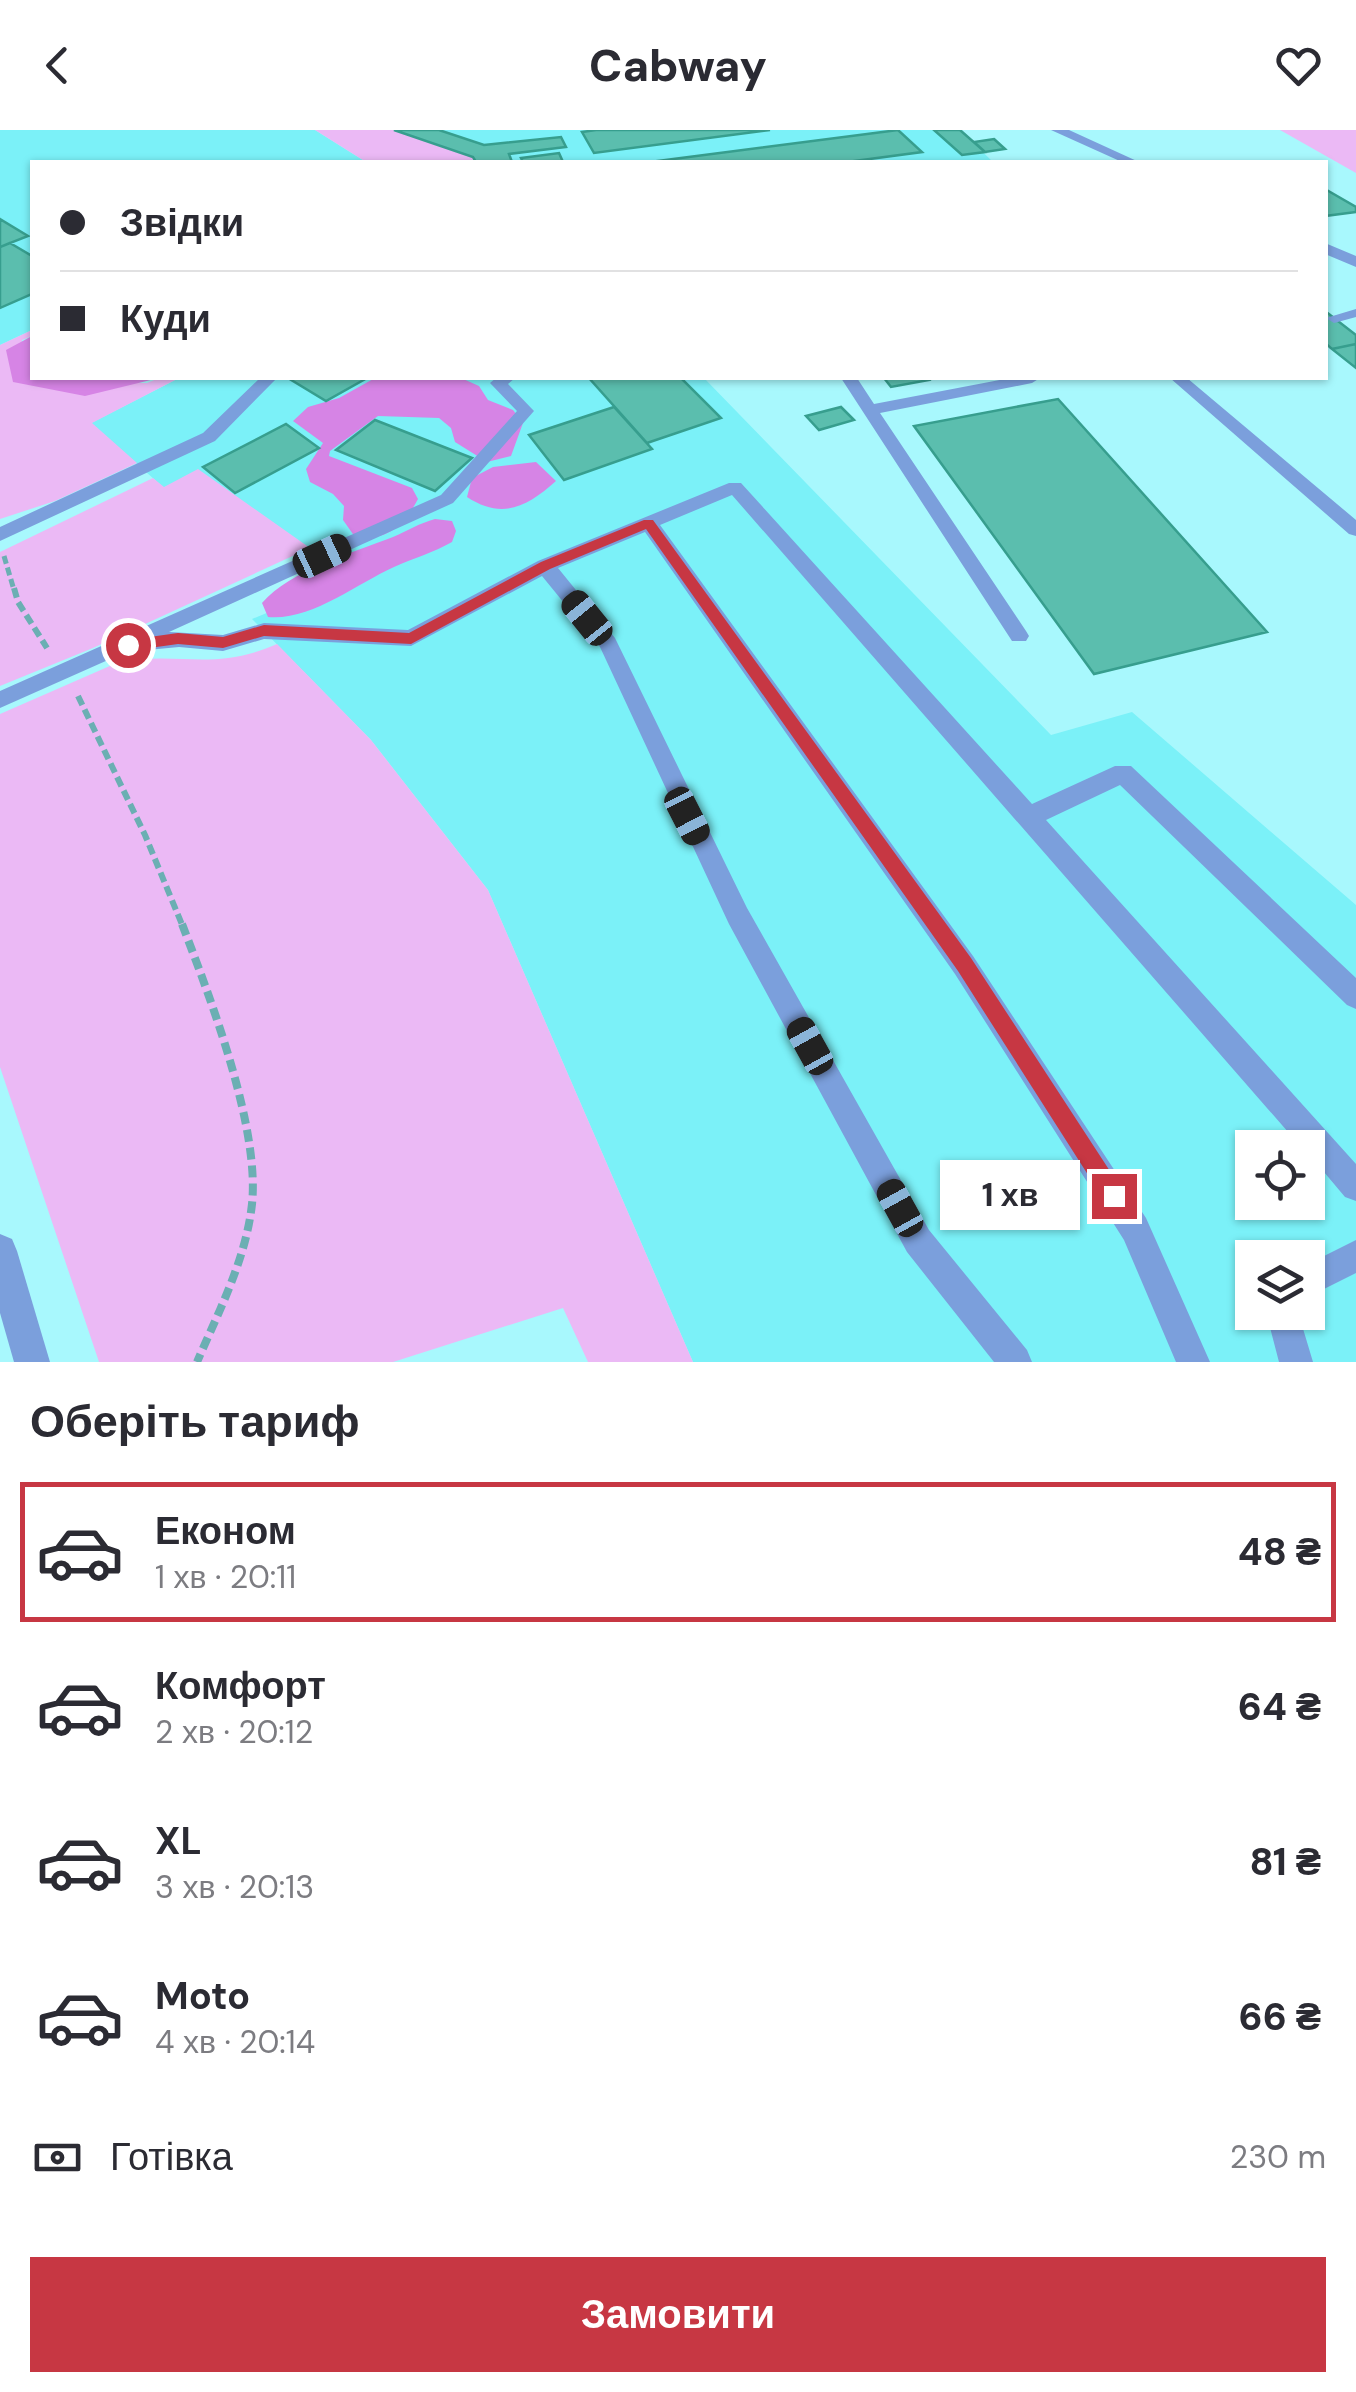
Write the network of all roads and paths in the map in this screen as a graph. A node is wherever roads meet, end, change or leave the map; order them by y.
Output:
1 (1058, 130) edge
2 (1127, 160) edge
3 (1328, 249) edge
4 (1356, 262) edge
5 (1356, 313) edge
6 (1334, 318) dead end
7 (267, 380) edge
8 (504, 380) edge
9 (849, 380) edge
10 (1022, 380) edge
11 (1180, 380) edge
12 (870, 410) junction
13 (648, 523) junction
14 (1356, 530) edge
15 (1, 534) edge
16 (546, 566) junction
17 (1019, 636) dead end
18 (128, 645) junction
19 (65, 672) junction
20 (0, 700) edge
21 (1028, 816) junction
22 (1356, 996) edge
23 (1356, 1186) edge
24 (0, 1251) edge
25 (1356, 1256) edge
26 (1325, 1272) edge
27 (1287, 1330) edge
28 (32, 1362) edge
29 (197, 1362) edge
30 (1015, 1362) edge
31 (1193, 1362) edge
32 (1296, 1362) edge

1 - 2 street
3 - 4 street
5 - 6 lane
7 - 15 lane
8 - 18 lane
9 - 12 lane
10 - 12 lane
11 - 14 lane
12 - 17 lane
13 - 16 lane
13 - 21 lane
13 - 31 lane
15 - 19 path
16 - 18 lane
16 - 30 lane
18 - 19 lane
19 - 20 lane
19 - 29 path
21 - 22 lane
21 - 23 lane
24 - 28 street
25 - 26 lane
27 - 32 lane

